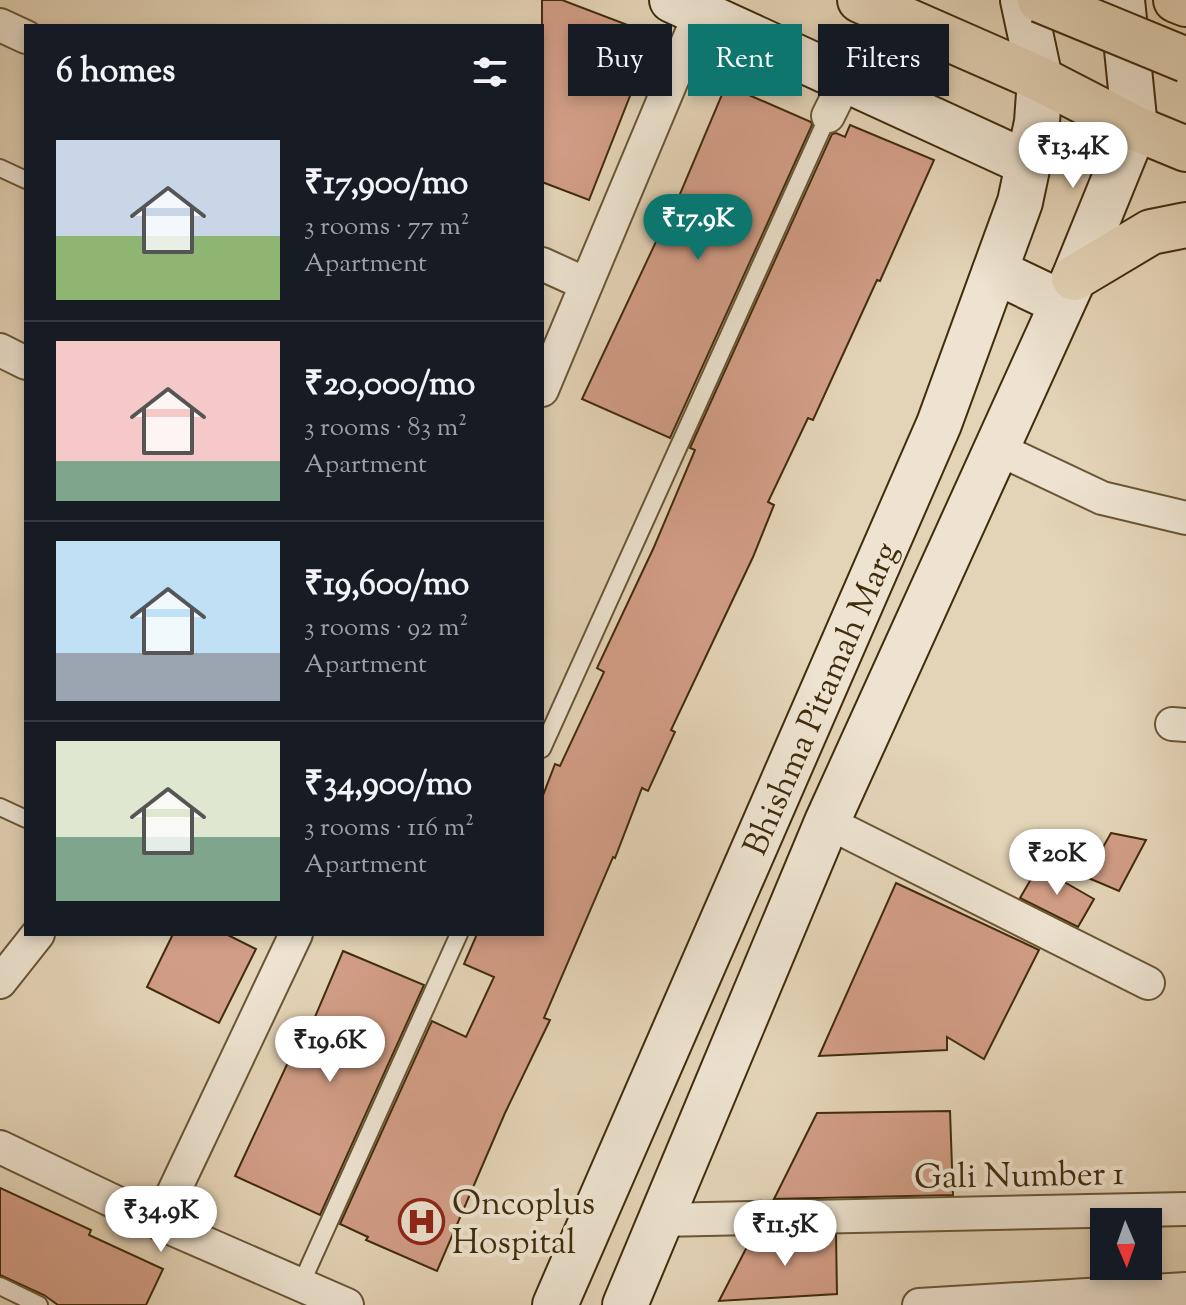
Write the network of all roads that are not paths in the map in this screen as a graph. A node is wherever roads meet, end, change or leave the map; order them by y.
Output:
1 (860, 0) edge
2 (1023, 0) edge
3 (1040, 0) edge
4 (1122, 0) edge
5 (1176, 0) edge
6 (1186, 4) edge
7 (686, 6) edge
8 (0, 25) edge
9 (24, 36) edge
10 (1186, 60) edge
11 (1040, 79) junction
12 (837, 98) junction
13 (1135, 128) junction
14 (1186, 149) edge
15 (1027, 163) junction
16 (0, 168) edge
17 (24, 179) edge
18 (1186, 225) edge
19 (544, 265) edge
20 (995, 271) junction
21 (586, 284) junction
22 (1068, 290) junction
23 (0, 350) edge
24 (24, 362) edge
25 (544, 385) edge
26 (996, 448) junction
27 (1186, 518) edge
28 (544, 745) edge
29 (0, 807) edge
30 (24, 818) edge
31 (827, 822) junction
32 (36, 936) edge
33 (294, 936) edge
34 (458, 936) edge
35 (0, 982) edge
36 (1148, 983) dead end
37 (0, 1147) edge
38 (1186, 1209) edge
39 (661, 1220) junction
40 (159, 1223) junction
41 (301, 1284) junction
42 (0, 1286) edge
43 (1186, 1289) edge
44 (39, 1305) edge
45 (347, 1305) edge
46 (555, 1305) edge
47 (625, 1305) edge
48 (919, 1305) edge

1 - 11 main road
2 - 11 main road, Bhishma Pitamah Marg
3 - 10 main road, bridge
4 - 13 main road
5 - 6 main road
7 - 12 main road
7 - 21 street
8 - 9 street
11 - 13 main road
11 - 15 main road, Bhishma Pitamah Marg
12 - 15 main road
12 - 28 lane
13 - 14 main road
13 - 22 main road, Bhishma Pitamah Marg
15 - 20 main road, Bhishma Pitamah Marg
16 - 17 lane
18 - 22 main road
19 - 21 street
20 - 22 main road
20 - 46 main road, Bhishma Pitamah Marg
21 - 25 street
22 - 26 main road, Bhishma Pitamah Marg
23 - 24 street
26 - 27 street
26 - 31 main road, Bhishma Pitamah Marg
29 - 30 lane
31 - 36 street
31 - 39 main road, Bhishma Pitamah Marg
32 - 35 street
33 - 40 street
34 - 41 lane
37 - 40 street
38 - 39 street, Gali Number 1
39 - 47 main road, Bhishma Pitamah Marg
40 - 41 street
41 - 45 street
42 - 44 lane
43 - 48 street

